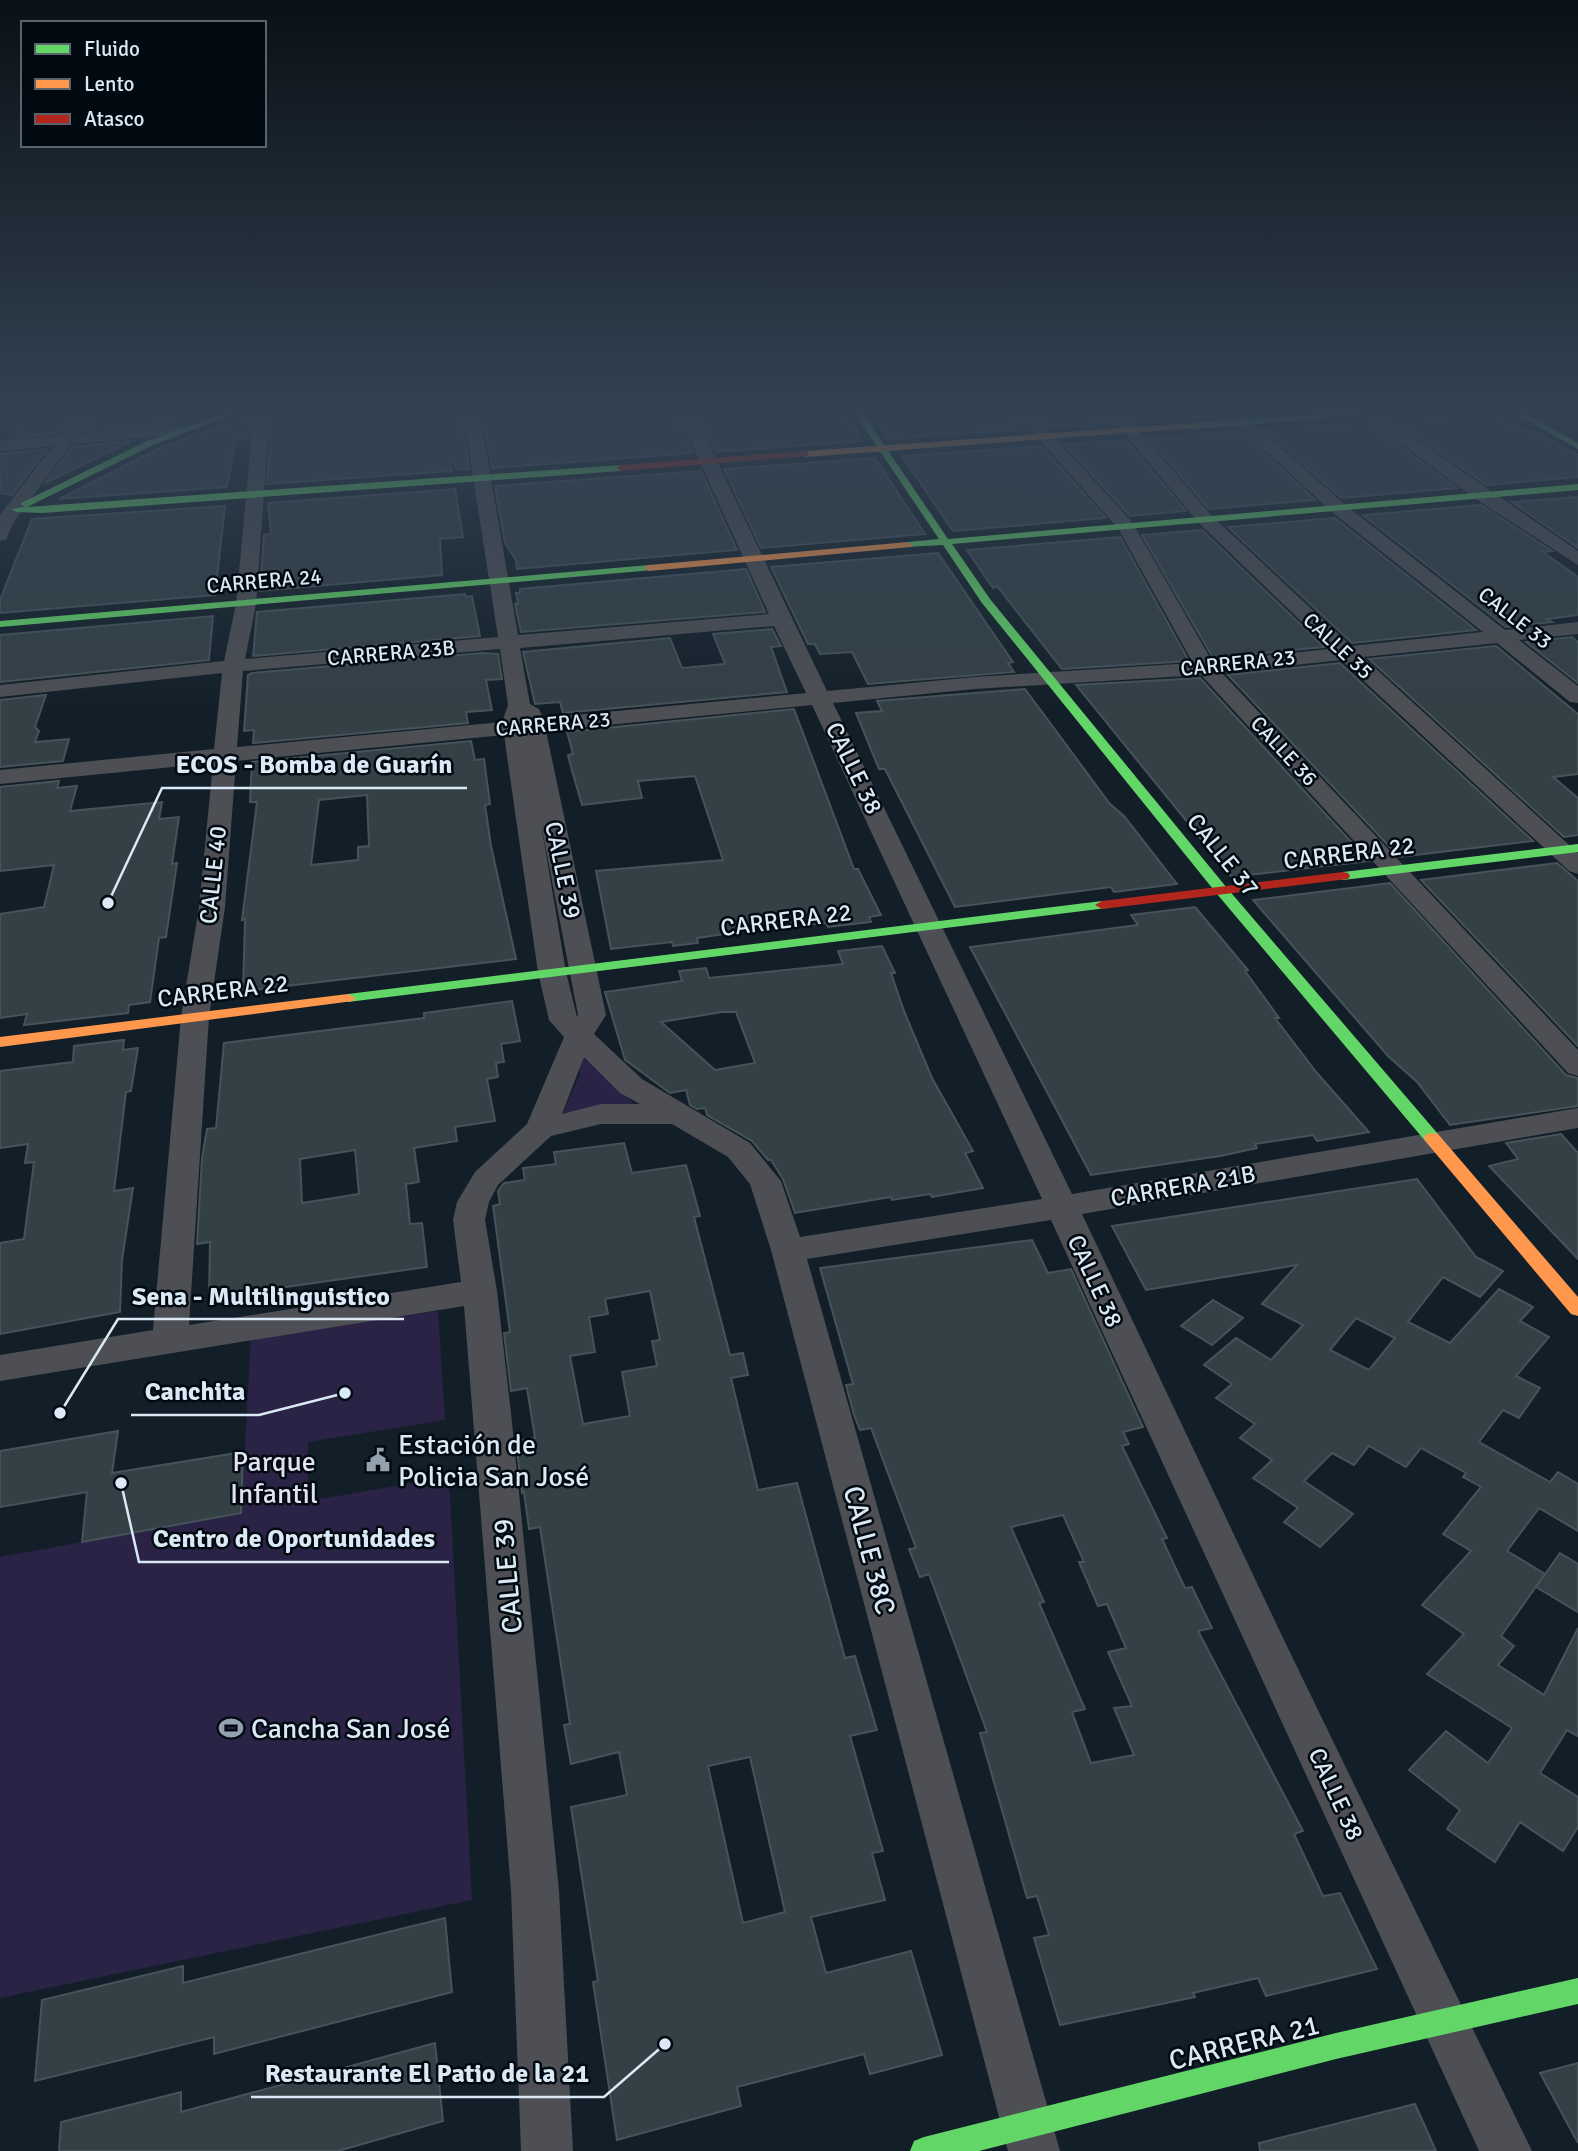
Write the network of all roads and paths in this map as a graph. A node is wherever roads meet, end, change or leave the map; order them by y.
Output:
1 (5, 511) edge
2 (254, 511) edge
3 (486, 511) edge
4 (733, 511) edge
5 (926, 511) edge
6 (1113, 511) edge
7 (1199, 511) edge
8 (1297, 511) edge
9 (1342, 511) edge
10 (1507, 511) edge
11 (1205, 519) junction
12 (1126, 526) junction
13 (0, 536) edge
14 (947, 542) junction
15 (755, 558) junction
16 (1578, 559) edge
17 (499, 580) junction
18 (246, 604) junction
19 (782, 619) junction
20 (0, 624) edge
21 (1578, 628) edge
22 (1500, 635) junction
23 (509, 642) junction
24 (1344, 651) junction
25 (233, 666) junction
26 (1206, 668) junction
27 (1052, 676) junction
28 (0, 691) edge
29 (819, 694) junction
30 (1578, 697) edge
31 (522, 718) junction
32 (227, 749) junction
33 (0, 763) edge
34 (0, 776) edge
35 (1569, 849) edge
36 (1578, 866) edge
37 (1397, 871) junction
38 (1222, 891) junction
39 (930, 926) junction
40 (583, 968) junction
41 (552, 972) junction
42 (195, 1017) junction
43 (578, 1037) junction
44 (0, 1042) edge
45 (1578, 1067) edge
46 (679, 1114) junction
47 (1578, 1118) edge
48 (540, 1129) junction
49 (1433, 1142) junction
50 (1061, 1207) junction
51 (788, 1250) junction
52 (480, 1291) junction
53 (1578, 1310) edge
54 (170, 1340) junction
55 (0, 1368) edge
56 (1578, 1991) edge
57 (1444, 2021) junction
58 (1031, 2138) edge
59 (547, 2151) edge
60 (924, 2151) edge
61 (1506, 2151) edge

1 - 13 street
2 - 18 street, CALLE 40
3 - 17 street, CALLE 39
4 - 15 street, CALLE 38
5 - 14 main road, CALLE 37
6 - 12 street, CALLE 36
7 - 11 street, CALLE 35
8 - 11 main road, CARRERA 24
9 - 22 street, CALLE 33
10 - 16 street
11 - 12 main road, CARRERA 24
11 - 24 street, CALLE 35
12 - 14 main road, CARRERA 24
12 - 26 street, CALLE 36
14 - 15 main road, CARRERA 24
14 - 27 main road, CALLE 37
15 - 17 main road, CARRERA 24
15 - 19 street, CALLE 38
17 - 18 main road, CARRERA 24
17 - 23 street, CALLE 39
18 - 20 main road, CARRERA 24
18 - 25 street, CALLE 40
19 - 23 street, CARRERA 23B
19 - 29 street, CALLE 38
21 - 22 street, CARRERA 23
22 - 24 street, CARRERA 23
22 - 30 street, CALLE 33
23 - 25 street, CARRERA 23B
23 - 31 street, CALLE 39
24 - 26 street, CARRERA 23
24 - 35 street, CALLE 35
25 - 28 street, CARRERA 23B
25 - 32 street, CALLE 40
26 - 27 street, CARRERA 23
26 - 37 street, CALLE 36
27 - 29 street, CARRERA 23
27 - 38 main road, CALLE 37
29 - 31 street, CARRERA 23
29 - 39 street, CALLE 38
31 - 32 street, CARRERA 23
31 - 40 street, CALLE 39
31 - 41 street, CALLE 39
32 - 33 street, CARRERA 23
32 - 34 street, CARRERA 23
32 - 42 street, CALLE 40
35 - 36 street, CALLE 35
35 - 37 main road, CARRERA 22
37 - 38 main road, CARRERA 22
37 - 45 street, CALLE 36
38 - 39 main road, CARRERA 22
38 - 49 main road, CALLE 37
39 - 40 main road, CARRERA 22
39 - 50 street, CALLE 38
40 - 41 main road, CARRERA 22
40 - 43 street, CALLE 39
41 - 42 main road, CARRERA 22
41 - 43 street, CALLE 39
42 - 44 main road, CARRERA 22
42 - 54 street, CALLE 40
43 - 46 street, CALLE 38C
43 - 48 street, CALLE 39
46 - 48 street
46 - 51 street, CALLE 38C
47 - 49 street, CARRERA 21B
48 - 52 street, CALLE 39
49 - 50 street, CARRERA 21B
49 - 53 main road, CALLE 37
50 - 51 street, CARRERA 21B
50 - 57 street, CALLE 38
51 - 58 street, CALLE 38C
52 - 54 street
52 - 59 street, CALLE 39
54 - 55 street
56 - 57 main road, CARRERA 21
57 - 58 main road, CARRERA 21
57 - 61 street, CALLE 38
58 - 60 main road, CARRERA 21

